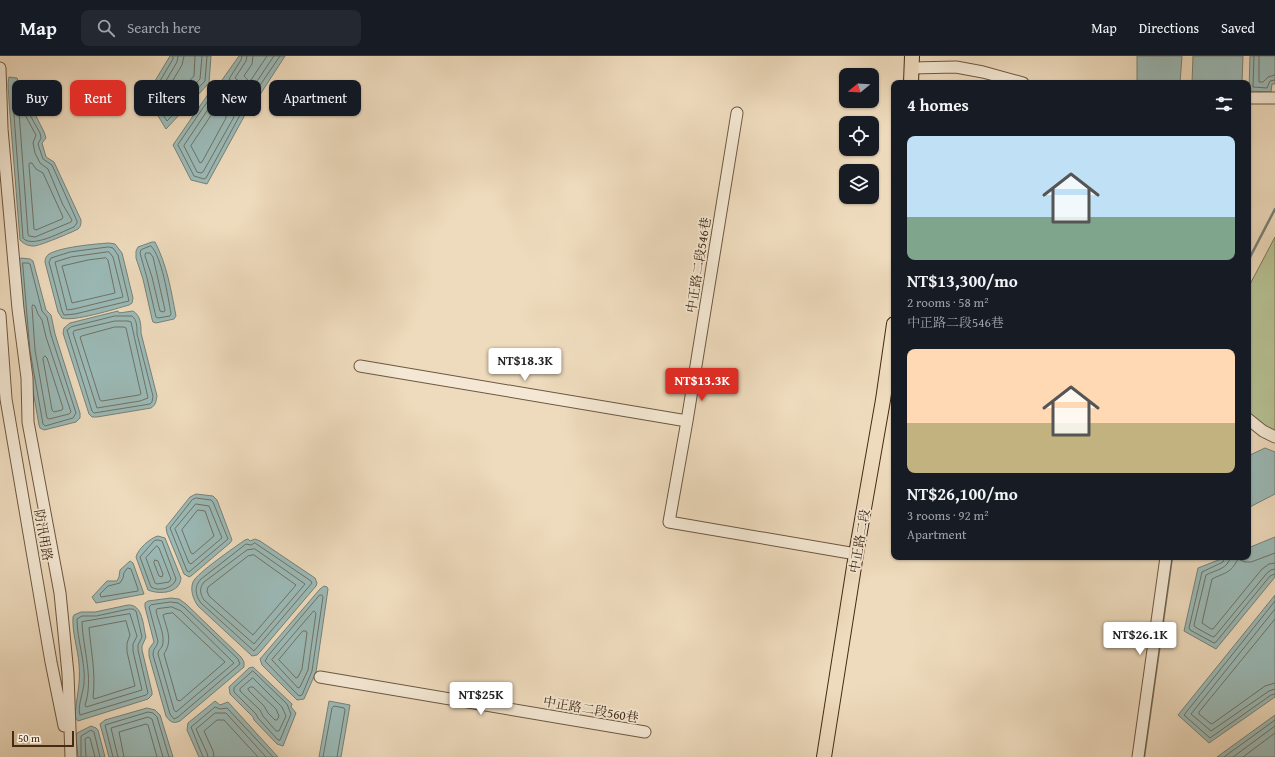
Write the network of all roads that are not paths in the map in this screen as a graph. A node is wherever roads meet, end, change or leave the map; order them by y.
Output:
1 (912, 62) edge
2 (0, 68) edge
3 (911, 80) edge
4 (1012, 80) edge
5 (1251, 98) edge
6 (1275, 98) edge
7 (737, 113) dead end
8 (0, 315) edge
9 (891, 345) edge
10 (360, 366) dead end
11 (687, 421) junction
12 (1251, 422) edge
13 (1275, 437) edge
14 (856, 554) junction
15 (1166, 560) edge
16 (320, 677) dead end
17 (645, 732) dead end
18 (70, 757) edge
19 (824, 757) edge
20 (1138, 757) edge

1 - 3 main road
1 - 4 street
2 - 18 street
5 - 6 street
7 - 11 street, 中正路二段546巷
8 - 18 street, 防汛用路
9 - 14 main road, 中正路二段
10 - 11 street
11 - 14 street, 中正路二段546巷
12 - 13 street
14 - 19 main road, 中正路二段
15 - 20 street
16 - 17 street, 中正路二段560巷

